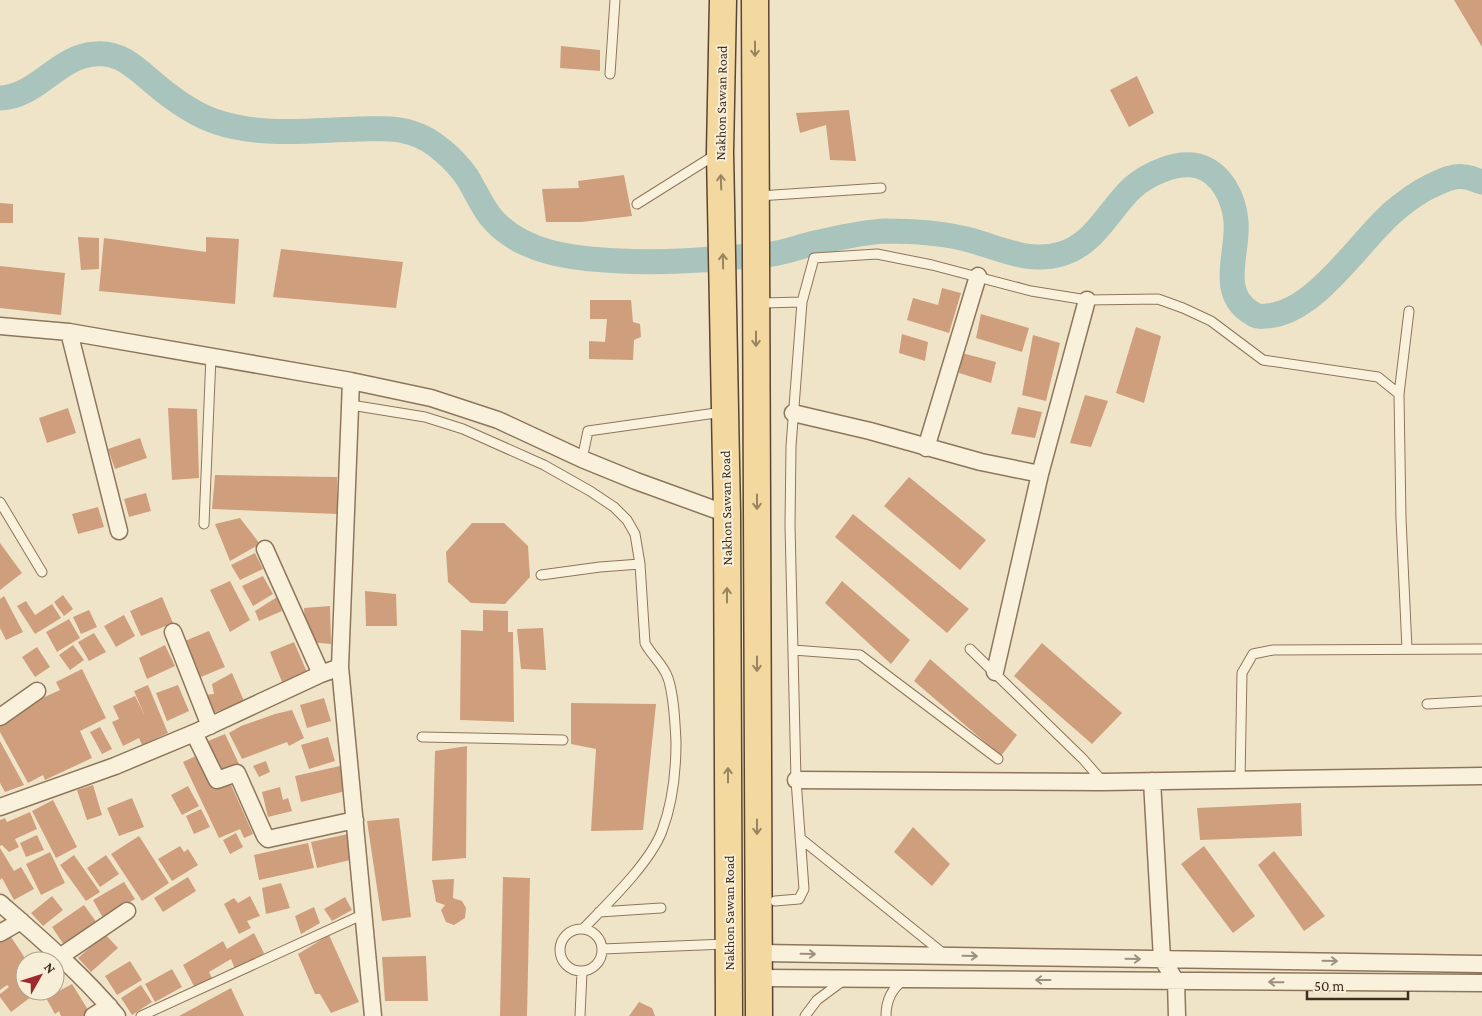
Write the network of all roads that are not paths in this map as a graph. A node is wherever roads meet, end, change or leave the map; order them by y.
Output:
1 (615, 0) edge
2 (723, 0) edge
3 (755, 0) edge
4 (610, 74) dead end
5 (720, 152) junction
6 (881, 188) dead end
7 (756, 196) junction
8 (637, 204) dead end
9 (978, 276) junction
10 (756, 297) junction
11 (1087, 300) junction
12 (802, 302) junction
13 (1409, 311) dead end
14 (0, 326) edge
15 (69, 332) junction
16 (210, 356) junction
17 (350, 381) junction
18 (1399, 394) junction
19 (351, 406) junction
20 (724, 412) junction
21 (794, 413) junction
22 (926, 448) junction
23 (582, 459) junction
24 (1040, 474) junction
25 (0, 502) edge
26 (726, 514) junction
27 (204, 524) dead end
28 (120, 531) dead end
29 (265, 549) dead end
30 (640, 564) junction
31 (42, 572) dead end
32 (541, 575) dead end
33 (727, 625) junction
34 (758, 625) junction
35 (174, 632) dead end
36 (970, 649) dead end
37 (1407, 649) junction
38 (1482, 649) edge
39 (793, 650) junction
40 (340, 667) junction
41 (995, 672) junction
42 (320, 674) junction
43 (37, 691) dead end
44 (1482, 701) edge
45 (1427, 704) dead end
46 (0, 717) edge
47 (210, 726) junction
48 (194, 733) junction
49 (422, 737) dead end
50 (564, 740) dead end
51 (998, 758) dead end
52 (1482, 776) edge
53 (796, 780) junction
54 (1240, 780) junction
55 (1152, 781) junction
56 (1103, 782) junction
57 (0, 807) edge
58 (355, 820) junction
59 (800, 838) junction
60 (775, 900) dead end
61 (0, 903) edge
62 (661, 908) dead end
63 (126, 911) dead end
64 (599, 912) junction
65 (364, 914) junction
66 (21, 921) junction
67 (583, 929) junction
68 (0, 933) edge
69 (729, 944) junction
70 (602, 949) junction
71 (55, 951) edge
72 (65, 953) edge
73 (916, 956) junction
74 (946, 956) junction
75 (996, 957) junction
76 (1067, 958) junction
77 (1162, 959) junction
78 (65, 960) edge
79 (1245, 960) junction
80 (1302, 961) junction
81 (1378, 962) junction
82 (1482, 964) edge
83 (759, 966) junction
84 (582, 972) junction
85 (846, 978) junction
86 (911, 979) junction
87 (996, 980) junction
88 (1067, 980) junction
89 (1176, 981) junction
90 (1246, 981) junction
91 (1301, 982) junction
92 (1377, 982) junction
93 (1482, 983) edge
94 (113, 1011) edge
95 (94, 1016) edge
96 (141, 1016) edge
97 (373, 1016) edge
98 (580, 1016) edge
99 (730, 1016) edge
100 (759, 1016) edge
101 (805, 1016) edge
102 (886, 1016) edge
103 (1177, 1016) edge

1 - 4 lane
2 - 5 main road, Nakhon Sawan Road
3 -> 7 main road, Nakhon Sawan Road
5 - 8 lane
20 -> 5 main road, Nakhon Sawan Road
6 - 7 lane
7 - 10 main road, Nakhon Sawan Road
9 - 11 lane
9 - 12 lane
9 - 22 street
10 - 12 lane
10 -> 34 main road, Nakhon Sawan Road
11 - 18 lane
11 - 24 street
12 - 21 lane
13 - 18 lane
14 - 15 street
15 - 16 street
15 - 28 street
16 - 17 street
16 - 27 lane
17 - 19 street
17 - 23 street
18 - 37 lane
19 - 30 lane
19 - 40 street
20 - 23 lane
20 - 26 main road, Nakhon Sawan Road
21 - 22 street
21 - 39 lane
22 - 24 street
23 - 26 street
24 - 41 street
25 - 31 lane
33 -> 26 main road, Nakhon Sawan Road
29 - 42 street
30 - 32 lane
30 - 64 lane
33 - 34 main road
69 -> 33 main road, Nakhon Sawan Road
34 -> 83 main road, Nakhon Sawan Road
35 - 47 street
36 - 41 lane
37 - 38 lane
37 - 54 lane
39 - 51 lane
39 - 53 lane
40 - 42 street
40 - 58 street
41 - 56 lane
42 - 47 street
43 - 46 street
44 - 45 lane
47 - 48 street
48 - 57 street
48 - 58 street
49 - 50 lane
52 - 54 street
53 - 56 street
53 - 59 lane
54 - 55 street
55 - 56 street
55 - 77 street
58 - 65 street
59 - 60 lane
59 - 74 lane
61 - 66 street
62 - 64 lane
63 - 72 street
64 - 67 lane
65 - 96 lane
65 - 97 street
66 - 68 street
66 - 71 street
67 - 70 lane
67 - 84 lane
69 - 70 lane
69 - 99 main road, Nakhon Sawan Road
70 - 84 lane
73 - 74 street
83 -> 73 street
73 - 86 street
74 -> 75 street
75 - 76 street
75 - 87 street
76 -> 77 street
76 - 88 street
77 - 79 street
77 - 89 street
78 - 94 street
79 - 80 street
79 - 90 street
80 -> 81 street
80 - 91 street
81 - 82 street
81 - 92 street
83 - 85 street
83 - 100 main road, Nakhon Sawan Road
84 - 98 lane
85 - 86 street
85 - 101 lane
86 - 87 street
86 - 102 lane
88 -> 87 street
88 - 89 street
89 - 90 street
89 - 103 street
91 -> 90 street
91 - 92 street
92 - 93 street
94 - 95 street

